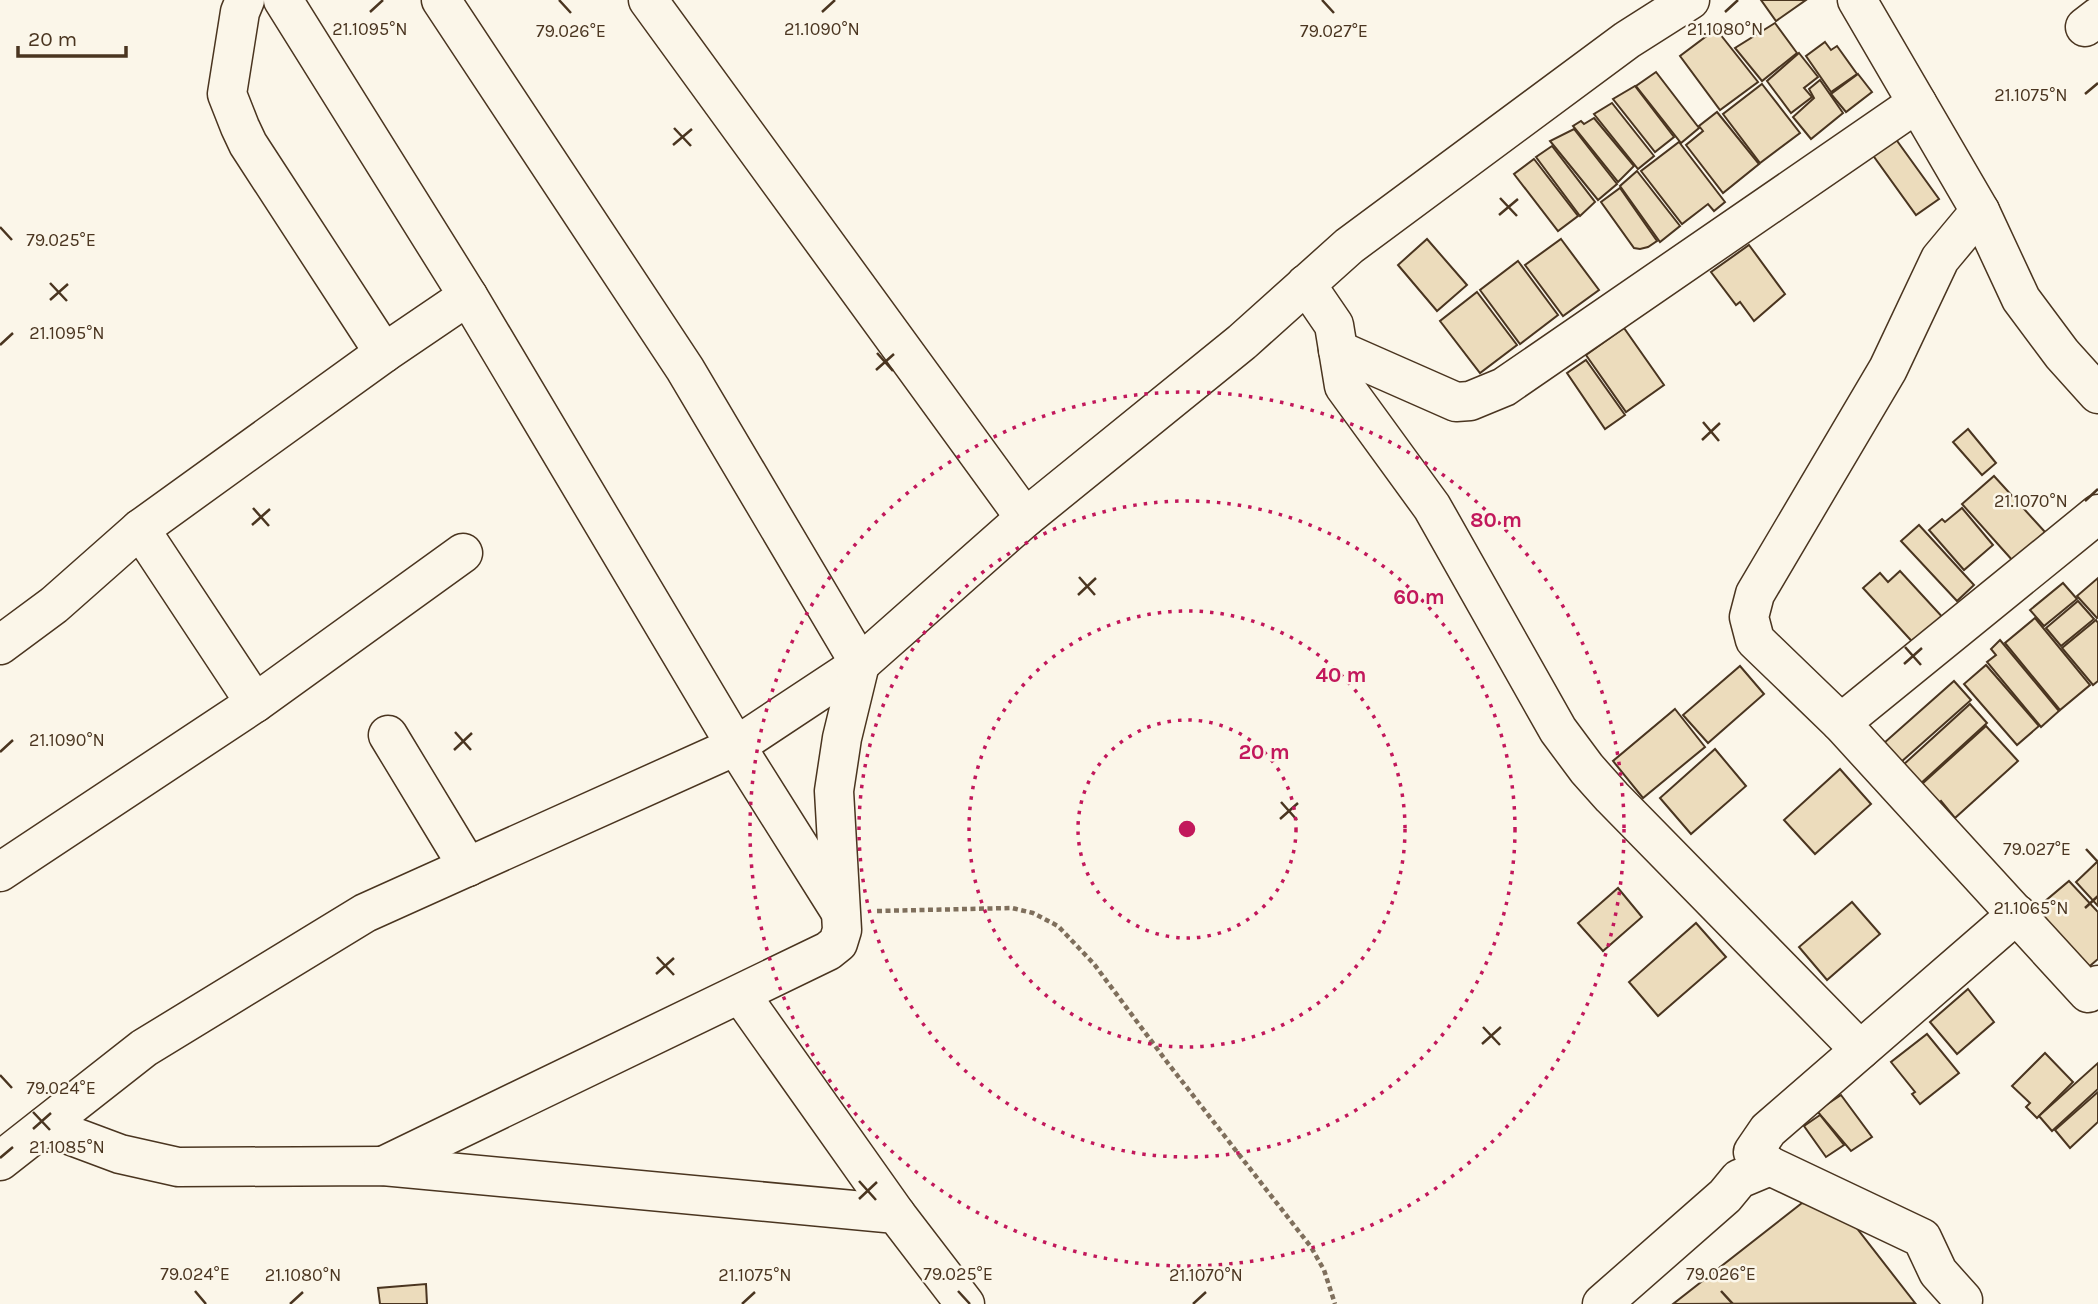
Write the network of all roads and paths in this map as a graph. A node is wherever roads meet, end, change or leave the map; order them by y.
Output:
1 (245, 0) edge
2 (441, 0) edge
3 (648, 0) edge
4 (1690, 0) edge
5 (1857, 0) edge
6 (290, 10) edge
7 (1917, 103) junction
8 (1980, 211) junction
9 (1306, 284) junction
10 (468, 296) junction
11 (1338, 350) junction
12 (384, 353) junction
13 (2098, 394) edge
14 (2098, 514) edge
15 (1026, 518) junction
16 (140, 529) junction
17 (463, 553) dead end
18 (0, 645) edge
19 (860, 664) junction
20 (255, 704) junction
21 (1841, 723) junction
22 (388, 735) dead end
23 (736, 746) junction
24 (468, 867) junction
25 (0, 872) edge
26 (841, 912) junction
27 (2017, 914) junction
28 (2098, 985) edge
29 (740, 995) junction
30 (1860, 1050) junction
31 (45, 1126) junction
32 (0, 1161) edge
33 (383, 1166) junction
34 (1770, 1166) junction
35 (896, 1214) junction
36 (1963, 1300) dead end
37 (965, 1304) edge
38 (1335, 1304) edge
39 (1602, 1304) edge

1 - 12 street
2 - 19 street
3 - 15 street
4 - 9 street
5 - 7 street
6 - 10 street
7 - 8 street
7 - 11 street
8 - 13 street
8 - 21 street
9 - 11 street
9 - 15 street
10 - 12 street
10 - 23 street
11 - 30 street
12 - 16 street
14 - 21 street
15 - 19 street
16 - 18 street
16 - 20 street
17 - 20 street
19 - 23 street
19 - 26 street
20 - 25 street
21 - 27 street
22 - 24 street
23 - 24 street
23 - 26 street
24 - 31 street
26 - 29 street
26 - 38 path
27 - 28 street
27 - 30 street
29 - 33 street
29 - 35 street
30 - 34 street
31 - 32 street
31 - 33 street
33 - 35 street
34 - 36 street
34 - 39 street
35 - 37 street

